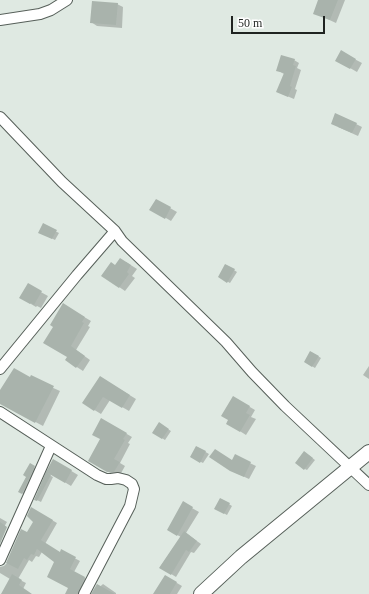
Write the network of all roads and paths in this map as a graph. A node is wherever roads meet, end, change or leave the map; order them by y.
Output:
1 (66, 0) edge
2 (0, 20) edge
3 (0, 117) edge
4 (115, 231) junction
5 (0, 368) edge
6 (0, 412) edge
7 (51, 446) junction
8 (369, 452) edge
9 (350, 467) junction
10 (369, 485) edge
11 (0, 560) edge
12 (84, 594) edge
13 (201, 594) edge

1 - 2 street
3 - 4 street
4 - 5 street
4 - 9 street
6 - 7 street
7 - 11 street
7 - 12 street
8 - 9 street
9 - 10 street
9 - 13 street

